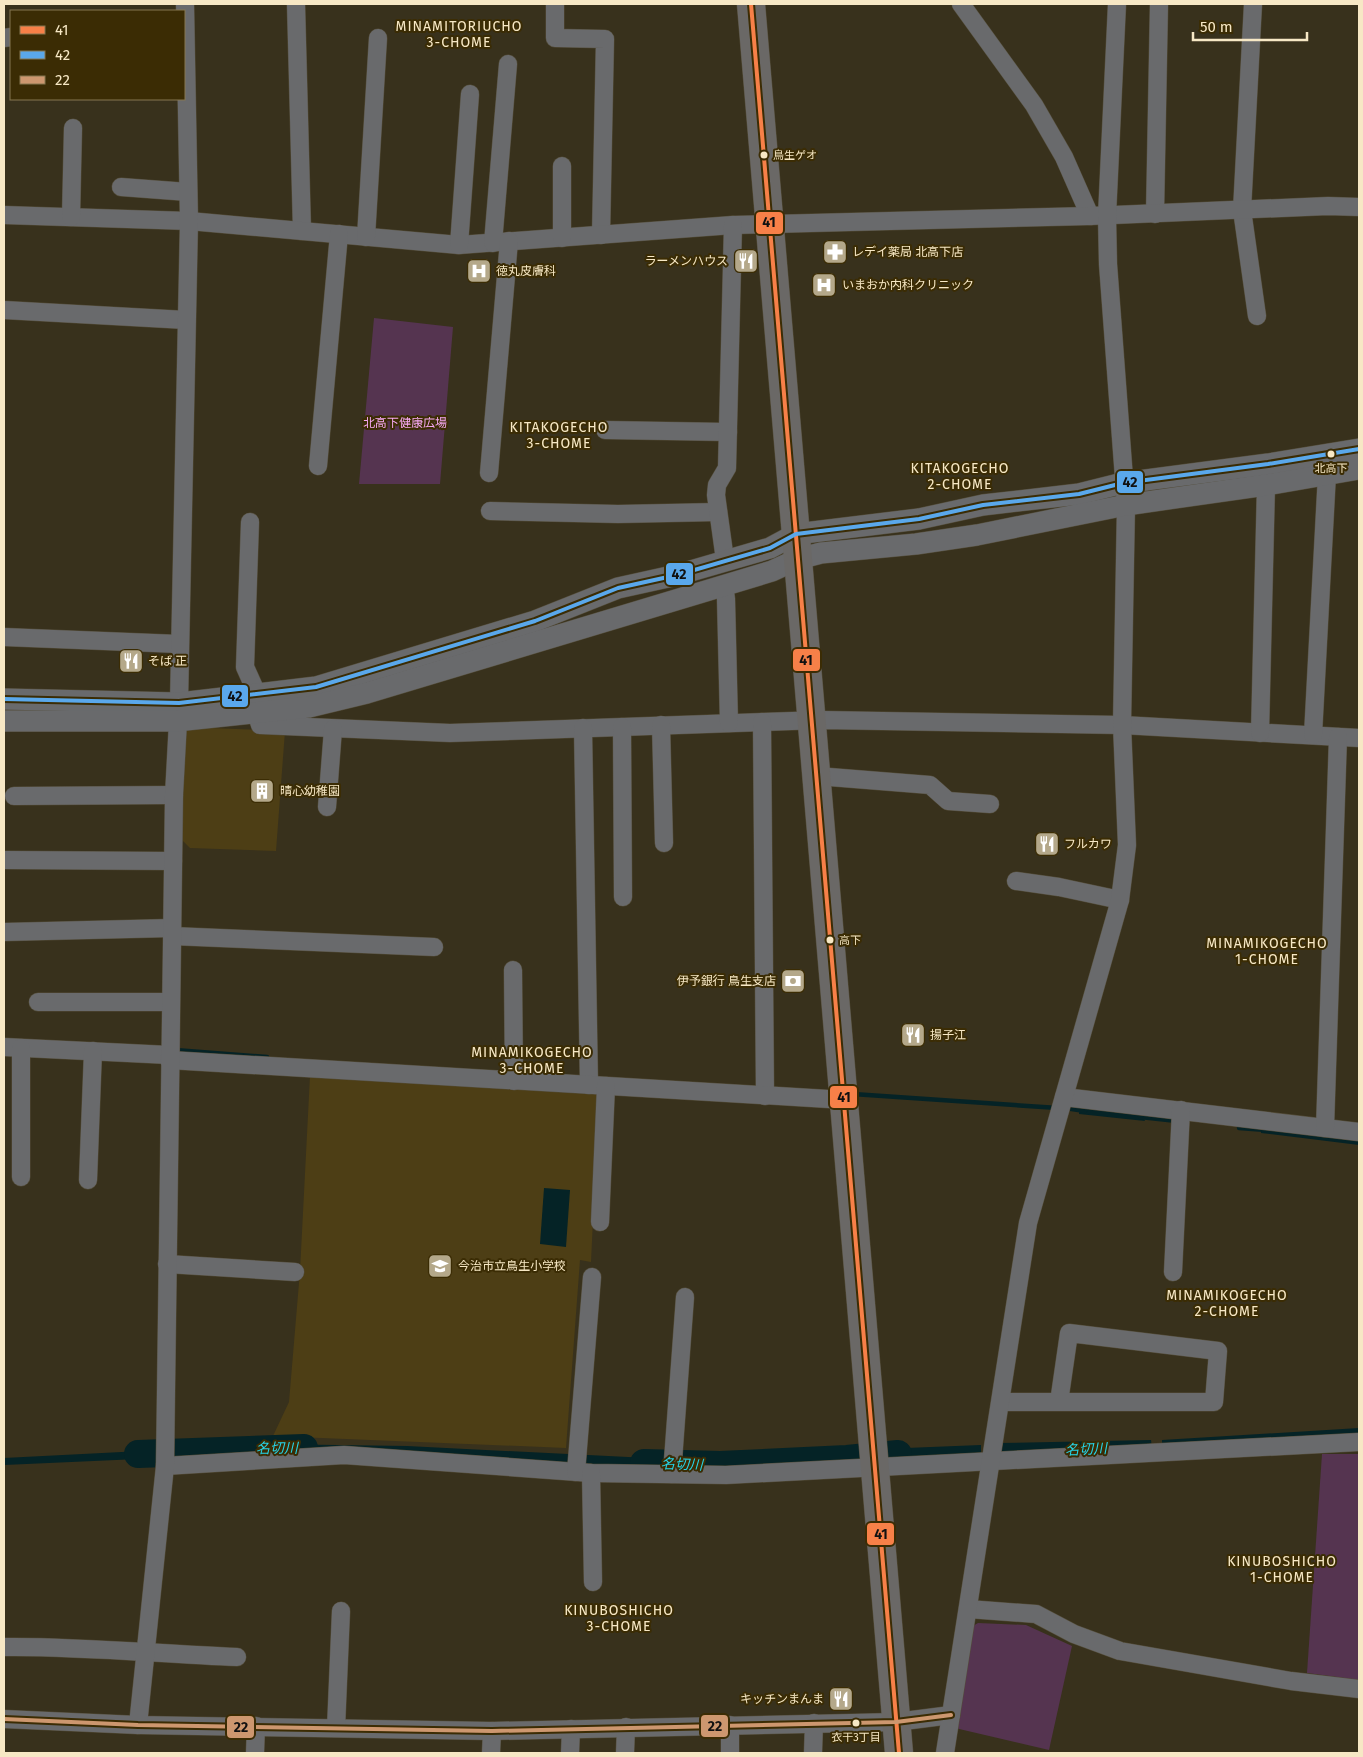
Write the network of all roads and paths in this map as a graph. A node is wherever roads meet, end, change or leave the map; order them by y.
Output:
1 (185, 4) edge
2 (296, 4) edge
3 (555, 4) edge
4 (750, 4) edge
5 (961, 4) edge
6 (1117, 4) edge
7 (1159, 4) edge
8 (1254, 4) edge
9 (185, 30) edge
10 (378, 38) dead end
11 (508, 64) dead end
12 (470, 94) dead end
13 (73, 128) dead end
14 (562, 166) dead end
15 (120, 187) dead end
16 (188, 192) junction
17 (1359, 207) edge
18 (1242, 210) junction
19 (1155, 214) junction
20 (4, 215) edge
21 (1090, 216) junction
22 (1107, 216) junction
23 (71, 217) junction
24 (189, 221) junction
25 (770, 224) junction
26 (734, 225) junction
27 (302, 231) junction
28 (340, 234) junction
29 (601, 235) junction
30 (366, 237) junction
31 (562, 238) junction
32 (501, 242) junction
33 (459, 245) junction
34 (4, 310) edge
35 (1257, 316) dead end
36 (186, 320) junction
37 (604, 430) dead end
38 (728, 432) junction
39 (1359, 448) edge
40 (318, 466) dead end
41 (1359, 469) edge
42 (489, 472) dead end
43 (1327, 474) junction
44 (1123, 484) junction
45 (1266, 485) junction
46 (1126, 505) junction
47 (490, 511) dead end
48 (718, 512) junction
49 (250, 522) dead end
50 (797, 547) junction
51 (725, 560) junction
52 (724, 585) junction
53 (4, 637) edge
54 (179, 644) junction
55 (4, 699) edge
56 (257, 704) junction
57 (178, 712) junction
58 (812, 720) junction
59 (4, 721) edge
60 (762, 722) junction
61 (729, 723) junction
62 (661, 725) junction
63 (1122, 726) junction
64 (622, 727) junction
65 (583, 728) junction
66 (333, 729) junction
67 (1260, 733) junction
68 (1313, 735) junction
69 (1338, 736) junction
70 (1359, 738) edge
71 (817, 776) junction
72 (174, 795) junction
73 (14, 796) dead end
74 (990, 804) dead end
75 (328, 807) dead end
76 (664, 843) dead end
77 (4, 860) edge
78 (173, 861) junction
79 (1016, 881) dead end
80 (623, 896) dead end
81 (1120, 900) junction
82 (4, 932) edge
83 (172, 932) junction
84 (434, 947) dead end
85 (513, 970) dead end
86 (38, 1002) dead end
87 (170, 1002) junction
88 (12, 1047) edge
89 (93, 1051) junction
90 (169, 1057) junction
91 (514, 1081) junction
92 (598, 1086) junction
93 (765, 1096) junction
94 (1064, 1097) junction
95 (845, 1100) junction
96 (1181, 1110) junction
97 (1325, 1128) junction
98 (1359, 1132) edge
99 (21, 1177) dead end
100 (88, 1180) dead end
101 (600, 1222) dead end
102 (167, 1264) junction
103 (295, 1272) dead end
104 (1173, 1272) dead end
105 (592, 1277) dead end
106 (685, 1297) dead end
107 (1001, 1402) junction
108 (1059, 1402) junction
109 (1359, 1442) edge
110 (992, 1460) junction
111 (165, 1466) junction
112 (876, 1467) junction
113 (584, 1473) junction
114 (672, 1474) junction
115 (593, 1582) dead end
116 (968, 1609) junction
117 (340, 1611) dead end
118 (4, 1647) edge
119 (145, 1654) junction
120 (237, 1657) dead end
121 (1359, 1689) edge
122 (951, 1715) junction
123 (4, 1719) edge
124 (896, 1722) junction
125 (814, 1723) junction
126 (138, 1724) junction
127 (730, 1725) junction
128 (256, 1726) junction
129 (626, 1727) junction
130 (336, 1728) junction
131 (571, 1728) junction
132 (492, 1730) junction
133 (255, 1753) edge
134 (492, 1753) edge
135 (570, 1753) edge
136 (625, 1753) edge
137 (730, 1753) edge
138 (813, 1753) edge
139 (899, 1753) edge
140 (945, 1753) edge

1 - 9 street
2 - 27 street
3 - 29 street
4 - 25 main road
5 - 21 street
6 - 22 street
7 - 19 street
8 - 18 street
9 - 16 street
10 - 30 street
11 - 32 street
12 - 33 street
13 - 23 street
14 - 31 street
15 - 16 street
16 - 24 street
17 - 18 street
18 - 19 street
18 - 35 street
19 - 22 street
20 - 23 street
21 - 22 street
21 - 25 street
22 - 44 street
23 - 24 street
24 - 27 street
24 - 36 street
25 - 26 street
25 - 50 main road
26 - 29 street
26 - 38 street
27 - 28 street
28 - 30 street
28 - 40 street
29 - 31 street
30 - 33 street
31 - 32 street
32 - 33 street
32 - 42 street
34 - 36 street
36 - 54 street
37 - 38 street
38 - 48 street
39 - 44 street
41 - 43 street
43 - 45 street
43 - 68 street
44 - 46 street
44 - 50 street
45 - 46 street
45 - 67 street
46 - 50 street
46 - 63 street
47 - 48 street
48 - 51 street
49 - 56 street
50 - 51 street
50 - 52 street
50 - 58 main road
51 - 56 street
52 - 56 street
52 - 61 street
53 - 54 street
54 - 57 street
55 - 57 street
56 - 57 street
56 - 66 street
57 - 59 street
57 - 72 street
58 - 60 street
58 - 63 street
58 - 71 main road
60 - 61 street
60 - 93 street
61 - 62 street
62 - 64 street
62 - 76 street
63 - 67 street
63 - 81 street
64 - 65 street
64 - 80 street
65 - 66 street
65 - 92 street
66 - 75 street
67 - 68 street
68 - 69 street
69 - 70 street
69 - 97 street
71 - 74 street
71 - 95 main road
72 - 73 street
72 - 78 street
77 - 78 street
78 - 83 street
79 - 81 street
81 - 94 street
82 - 83 street
83 - 84 street
83 - 87 street
85 - 91 street
86 - 87 street
87 - 90 street
88 - 89 street
88 - 99 street
89 - 90 street
89 - 100 street
90 - 91 street
90 - 102 street
91 - 92 street
92 - 93 street
92 - 101 street
93 - 95 street
94 - 96 street
94 - 107 street
95 - 112 main road
96 - 97 street
96 - 104 street
97 - 98 street
102 - 103 street
102 - 111 street
105 - 113 street
106 - 114 street
107 - 108 street
107 - 110 street
108 - 108 street
109 - 110 street
110 - 112 street
110 - 116 street
111 - 113 street
111 - 119 street
112 - 114 street
112 - 124 main road
113 - 114 street
113 - 115 street
116 - 121 street
116 - 122 street
117 - 130 street
118 - 119 street
119 - 120 street
119 - 126 street
122 - 124 street
122 - 140 street
123 - 126 street
124 - 125 street
124 - 139 main road
125 - 127 street
125 - 138 street
126 - 128 street
127 - 129 street
127 - 137 street
128 - 130 street
128 - 133 street
129 - 131 street
129 - 136 street
130 - 132 street
131 - 132 street
131 - 135 street
132 - 134 street

